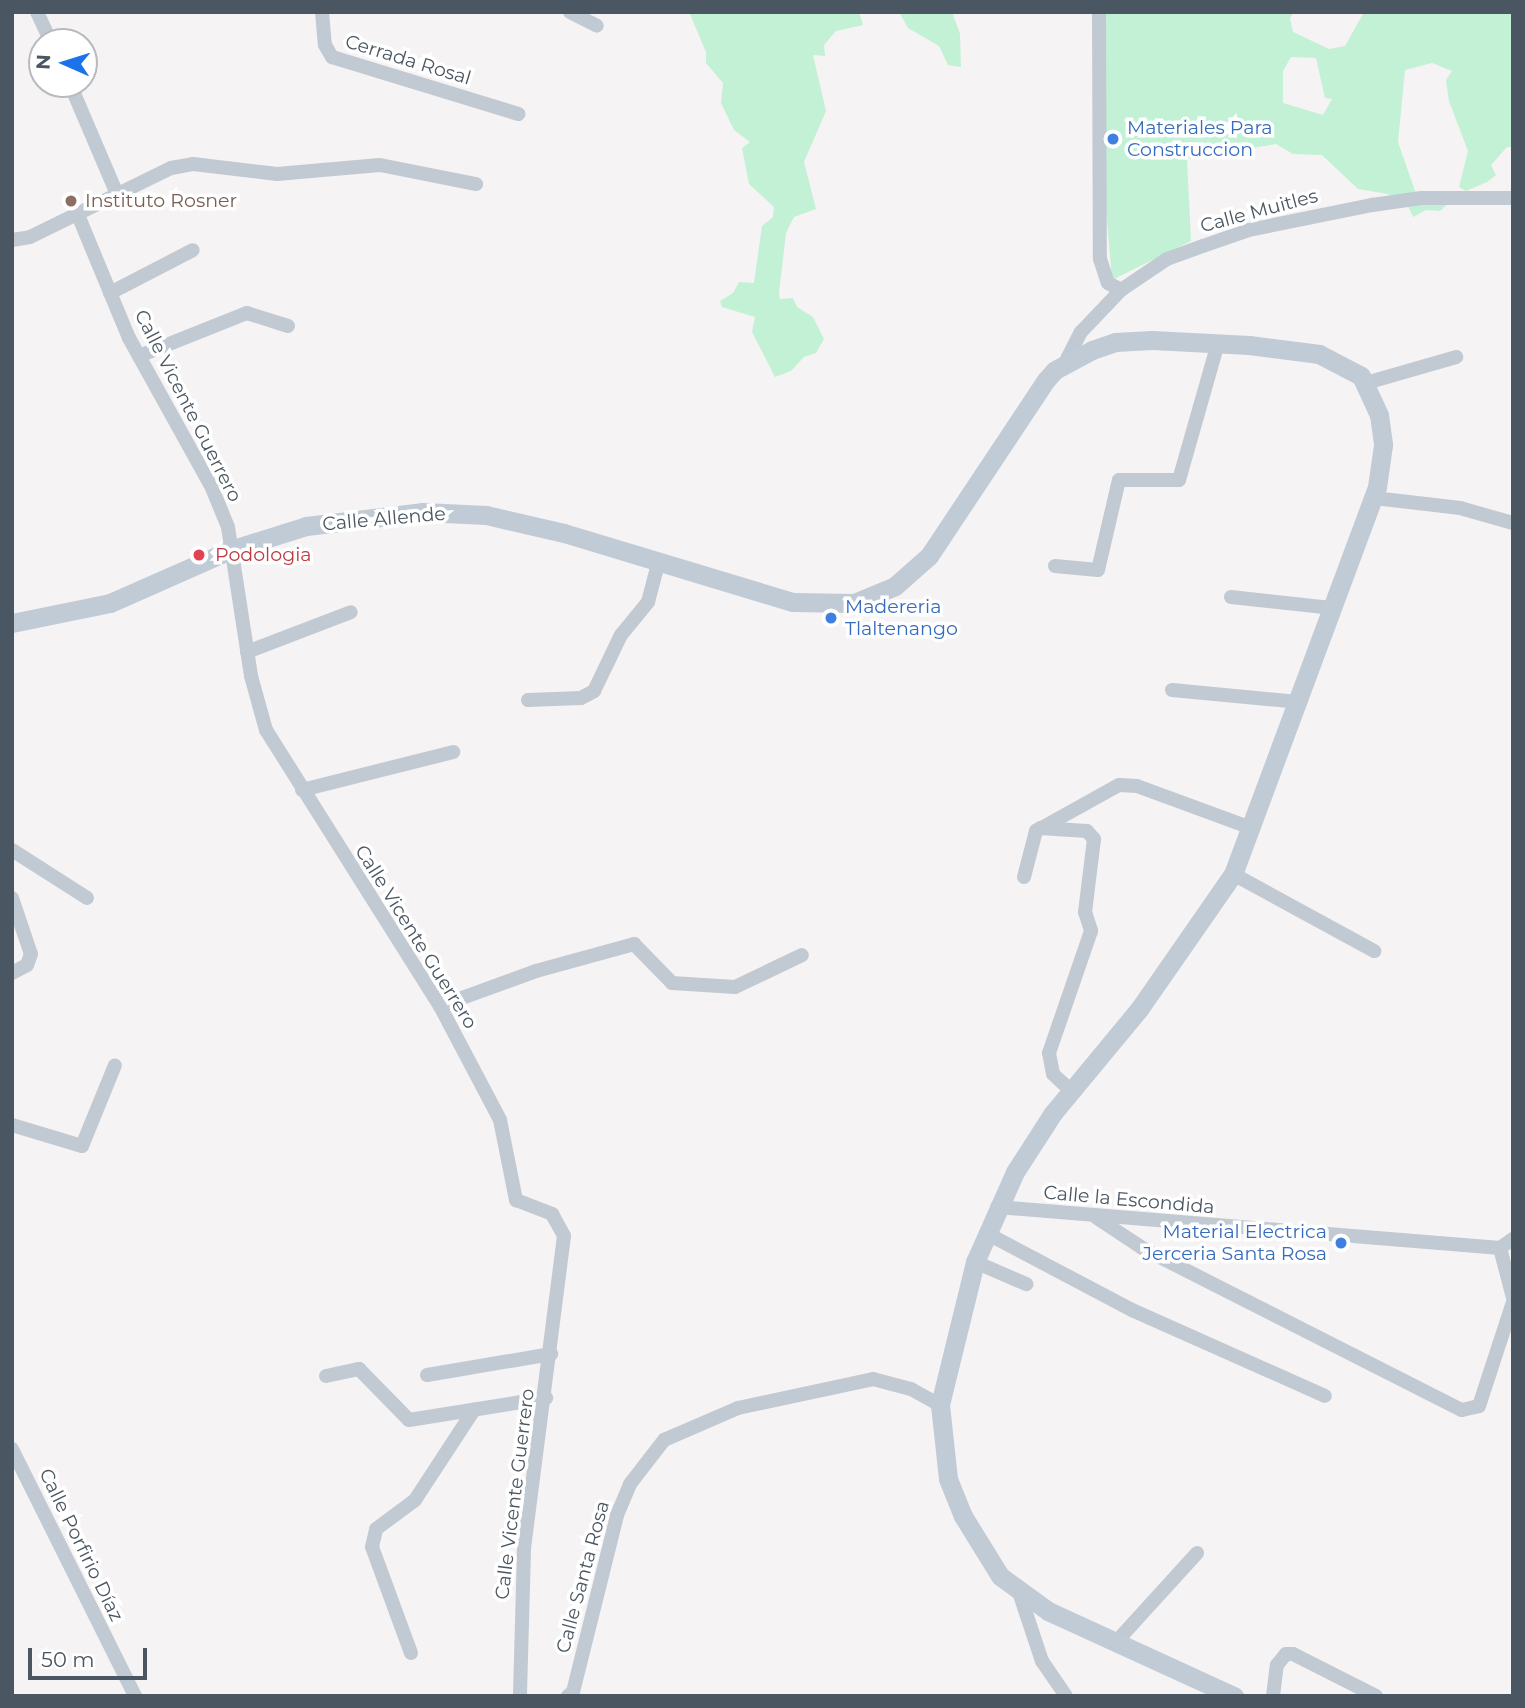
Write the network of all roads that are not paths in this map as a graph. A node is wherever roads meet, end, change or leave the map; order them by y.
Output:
1 (37, 12) edge
2 (322, 12) edge
3 (570, 12) edge
4 (1099, 12) edge
5 (597, 26) dead end
6 (44, 28) edge
7 (76, 98) edge
8 (518, 114) dead end
9 (476, 184) dead end
10 (116, 192) junction
11 (1513, 198) edge
12 (78, 215) junction
13 (12, 240) edge
14 (193, 250) dead end
15 (1121, 290) junction
16 (110, 292) junction
17 (288, 326) dead end
18 (1218, 343) junction
19 (139, 356) junction
20 (1457, 357) dead end
21 (1064, 365) junction
22 (1366, 383) junction
23 (1374, 498) junction
24 (1513, 523) edge
25 (230, 550) junction
26 (659, 560) junction
27 (1055, 566) dead end
28 (1231, 597) dead end
29 (1333, 608) junction
30 (351, 612) dead end
31 (12, 623) edge
32 (247, 652) junction
33 (1172, 690) dead end
34 (528, 700) dead end
35 (1300, 702) junction
36 (453, 752) dead end
37 (302, 790) junction
38 (1040, 828) junction
39 (1251, 828) junction
40 (12, 850) edge
41 (1233, 874) junction
42 (1024, 877) dead end
43 (12, 898) edge
44 (87, 898) dead end
45 (1374, 951) dead end
46 (802, 955) dead end
47 (12, 972) edge
48 (440, 1006) junction
49 (115, 1066) dead end
50 (1070, 1090) junction
51 (12, 1125) edge
52 (997, 1207) junction
53 (1097, 1218) junction
54 (986, 1233) junction
55 (1506, 1244) edge
56 (975, 1262) junction
57 (1026, 1284) dead end
58 (1513, 1300) edge
59 (551, 1354) junction
60 (427, 1375) dead end
61 (326, 1376) dead end
62 (1325, 1396) dead end
63 (546, 1398) junction
64 (940, 1405) junction
65 (474, 1410) junction
66 (12, 1449) edge
67 (1197, 1553) dead end
68 (1020, 1595) junction
69 (1117, 1641) junction
70 (411, 1653) dead end
71 (572, 1694) edge
72 (135, 1696) edge
73 (520, 1696) edge
74 (1066, 1696) edge
75 (1234, 1696) edge
76 (1273, 1696) edge
77 (1376, 1696) edge

1 - 6 street
2 - 8 street, Cerrada Rosal
3 - 5 street
4 - 15 street
7 - 10 street
9 - 10 street
10 - 12 street
11 - 15 street, Calle Muitles
12 - 13 street
12 - 16 street, Calle Vicente Guerrero
14 - 16 street
15 - 21 street, Calle Muitles
16 - 19 street, Calle Vicente Guerrero
17 - 19 street
18 - 21 street
18 - 22 street
18 - 27 street
19 - 25 street, Calle Vicente Guerrero
20 - 22 street
21 - 26 street, Calle Allende
22 - 23 street
23 - 24 street
23 - 29 street
25 - 26 street, Calle Allende
25 - 31 street, Calle Allende
25 - 32 street, Calle Vicente Guerrero
26 - 34 street
28 - 29 street
29 - 35 street
30 - 32 street
32 - 37 street, Calle Vicente Guerrero
33 - 35 street
35 - 39 street
36 - 37 street
37 - 48 street, Calle Vicente Guerrero
38 - 39 street
38 - 42 street
38 - 50 street
39 - 41 street
40 - 44 street
41 - 45 street
41 - 50 street
43 - 47 street
46 - 48 street
48 - 59 street, Calle Vicente Guerrero
49 - 51 street
50 - 52 street
52 - 53 street, Calle la Escondida
52 - 54 street
53 - 55 street, Calle la Escondida
53 - 58 street
54 - 56 street
54 - 62 street
55 - 58 street, Calle la Escondida
56 - 57 street
56 - 64 street
59 - 60 street
59 - 63 street, Calle Vicente Guerrero
61 - 65 street
63 - 65 street
63 - 73 street, Calle Vicente Guerrero
64 - 68 street
64 - 71 street, Calle Santa Rosa
65 - 70 street
66 - 72 street, Calle Porfirio Díaz
67 - 69 street
68 - 69 street
68 - 74 street
69 - 75 street
76 - 77 street

